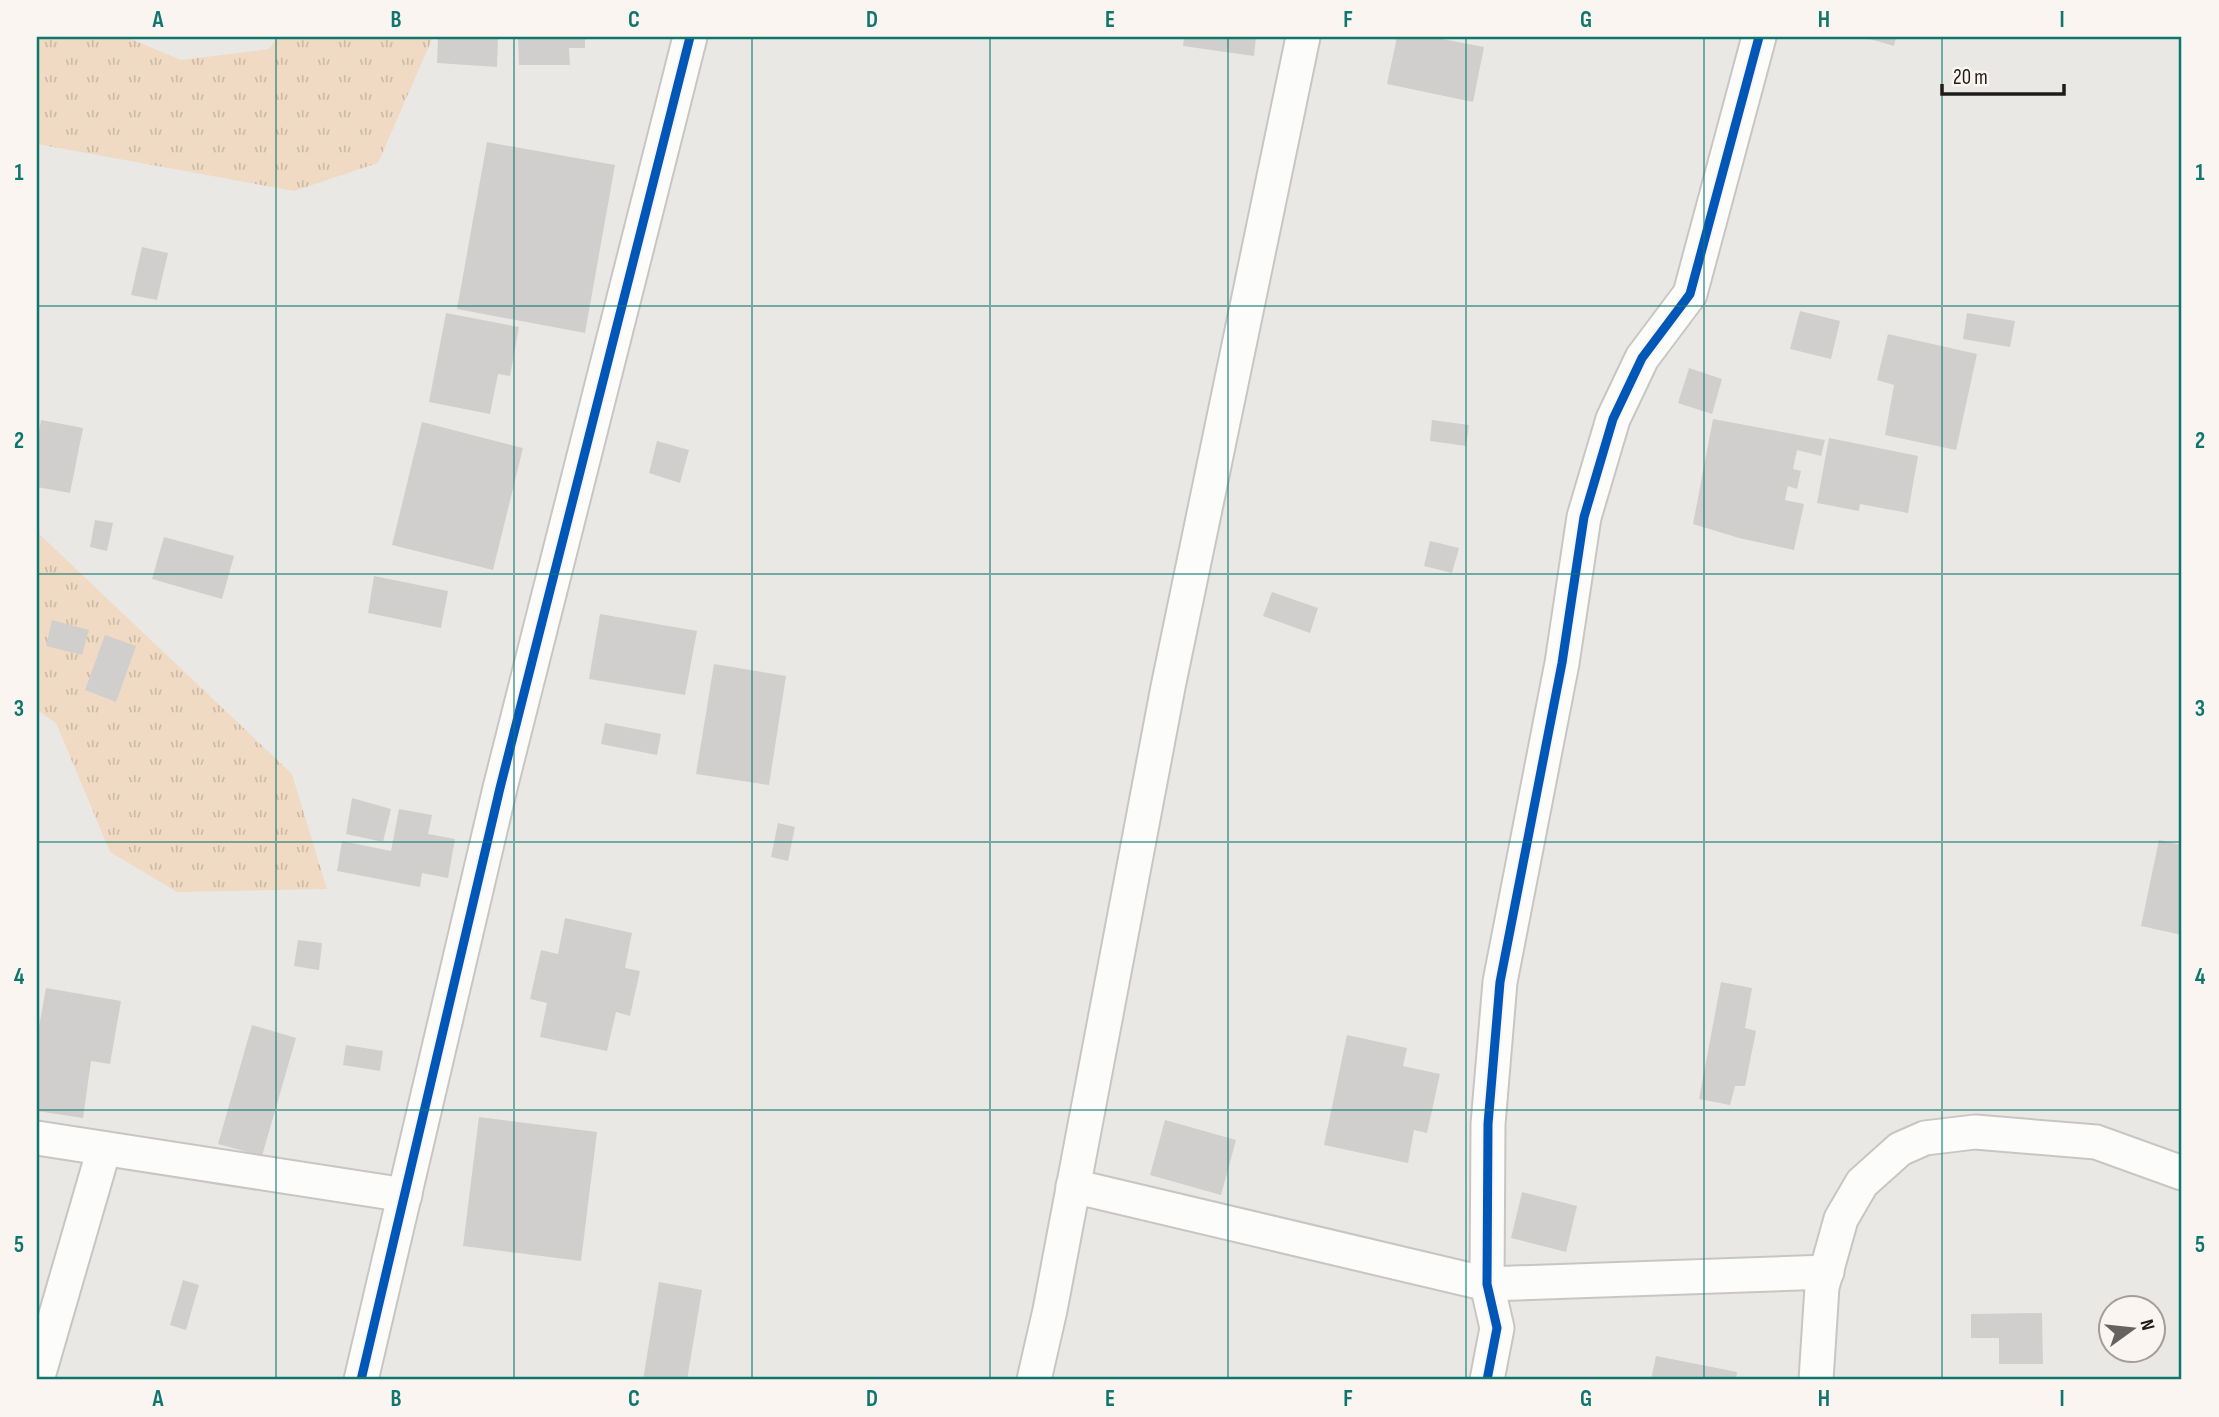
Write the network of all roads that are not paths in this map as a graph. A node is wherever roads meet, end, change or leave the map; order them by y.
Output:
1 (690, 37) edge
2 (1303, 37) edge
3 (1759, 37) edge
4 (37, 1138) edge
5 (104, 1149) junction
6 (2182, 1173) edge
7 (1073, 1186) junction
8 (405, 1195) junction
9 (1827, 1272) junction
10 (1487, 1284) junction
11 (37, 1380) edge
12 (361, 1380) edge
13 (1034, 1380) edge
14 (1487, 1380) edge
15 (1816, 1380) edge

1 - 8 street
2 - 7 street
3 - 10 street
4 - 5 street
5 - 8 street
5 - 11 street
6 - 9 street
7 - 10 street
7 - 13 street
8 - 12 street
9 - 10 street
9 - 15 street
10 - 14 street

